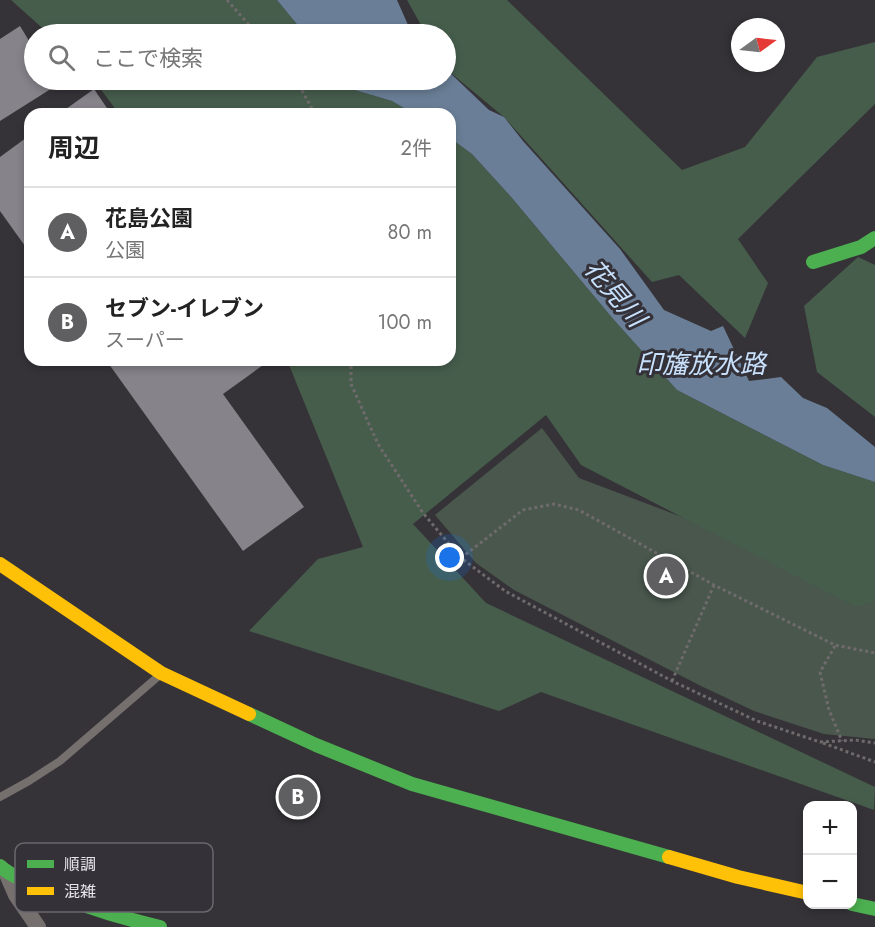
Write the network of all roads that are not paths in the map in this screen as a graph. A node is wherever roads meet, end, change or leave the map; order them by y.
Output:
1 (875, 238) edge
2 (813, 262) dead end
3 (0, 564) edge
4 (161, 673) junction
5 (0, 797) edge
6 (3, 869) edge
7 (803, 892) edge
8 (15, 893) edge
9 (857, 905) edge
10 (875, 909) edge
11 (28, 912) edge
12 (103, 912) edge
13 (38, 927) edge
14 (160, 927) edge

1 - 2 street
3 - 4 street
4 - 5 lane
4 - 7 street
6 - 8 street
9 - 10 street
11 - 13 street
12 - 14 street

